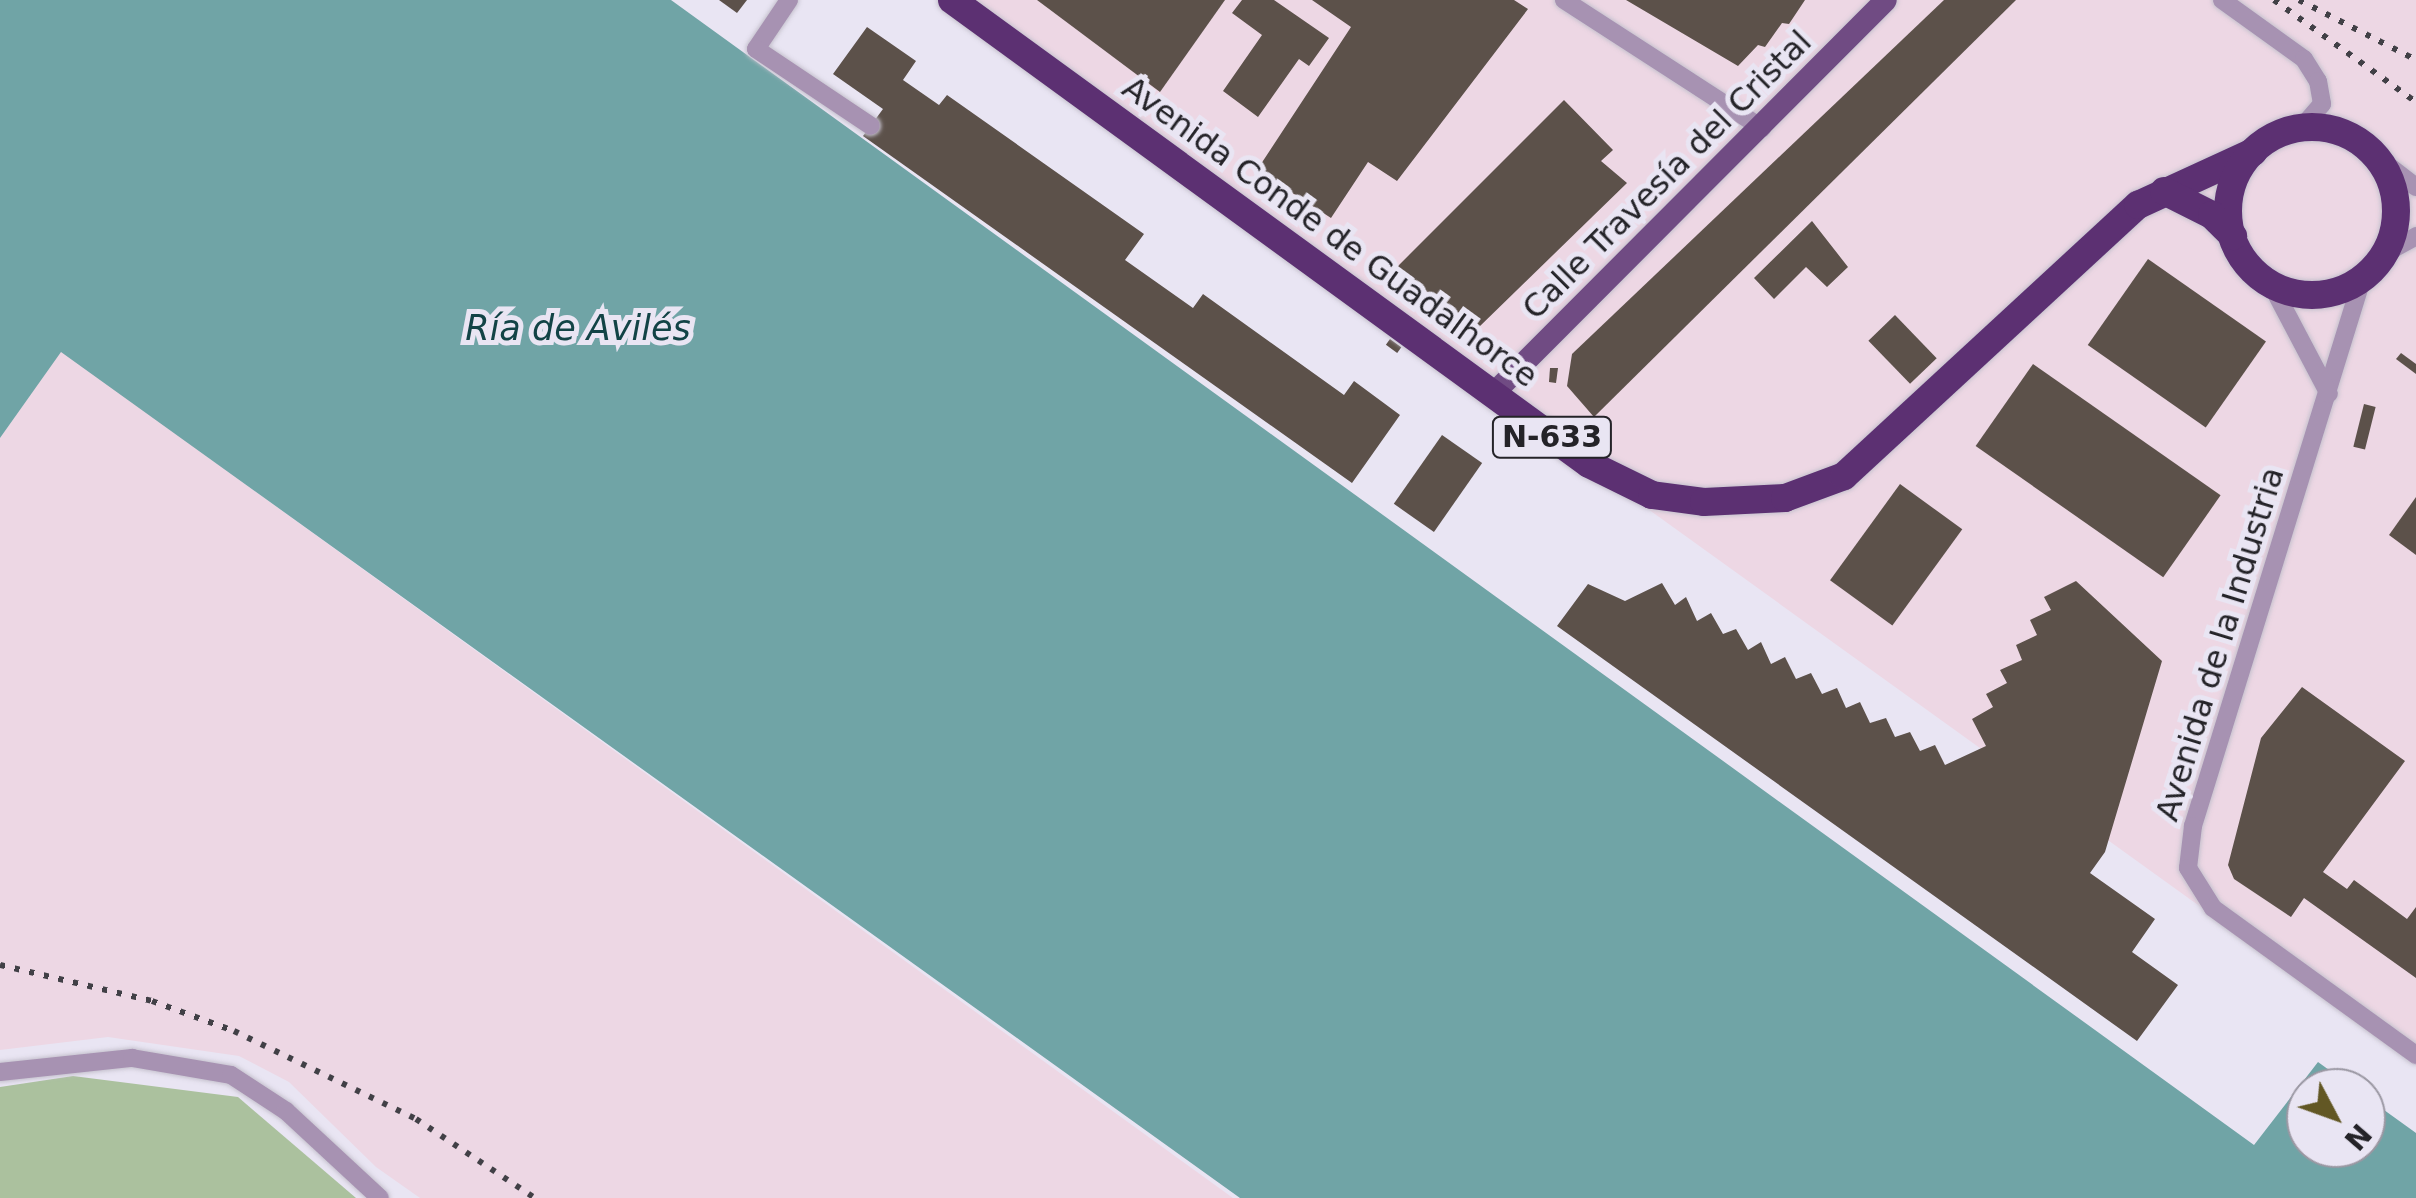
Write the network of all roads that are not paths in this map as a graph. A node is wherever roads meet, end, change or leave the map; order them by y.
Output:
1 (789, 0) edge
2 (952, 0) edge
3 (1564, 0) edge
4 (1886, 0) edge
5 (2222, 0) edge
6 (871, 126) dead end
7 (2302, 127) junction
8 (1762, 128) junction
9 (2253, 152) junction
10 (2377, 157) junction
11 (2416, 187) edge
12 (2164, 191) junction
13 (2406, 231) edge
14 (2233, 236) junction
15 (2362, 278) junction
16 (2271, 284) junction
17 (1493, 394) junction
18 (2329, 394) junction
19 (2416, 1055) edge
20 (0, 1072) edge
21 (380, 1198) edge

1 - 6 street
2 - 17 highway, Avenida Conde de Guadalhorce / N-633
3 - 8 street
4 - 8 main road, Calle Travesía del Cristal
5 - 7 street
7 - 9 highway
7 - 10 highway
8 - 17 main road, Calle Travesía del Cristal
9 - 12 highway, Avenida Conde de Guadalhorce
9 - 14 highway
10 - 11 street
10 - 13 highway
12 - 14 highway
12 - 17 highway, Avenida Conde de Guadalhorce / N-633
13 - 15 highway
14 - 16 highway
15 - 16 highway
15 - 18 street, Avenida de la Industria
16 - 18 street
18 - 19 street, Avenida de la Industria
20 - 21 street

